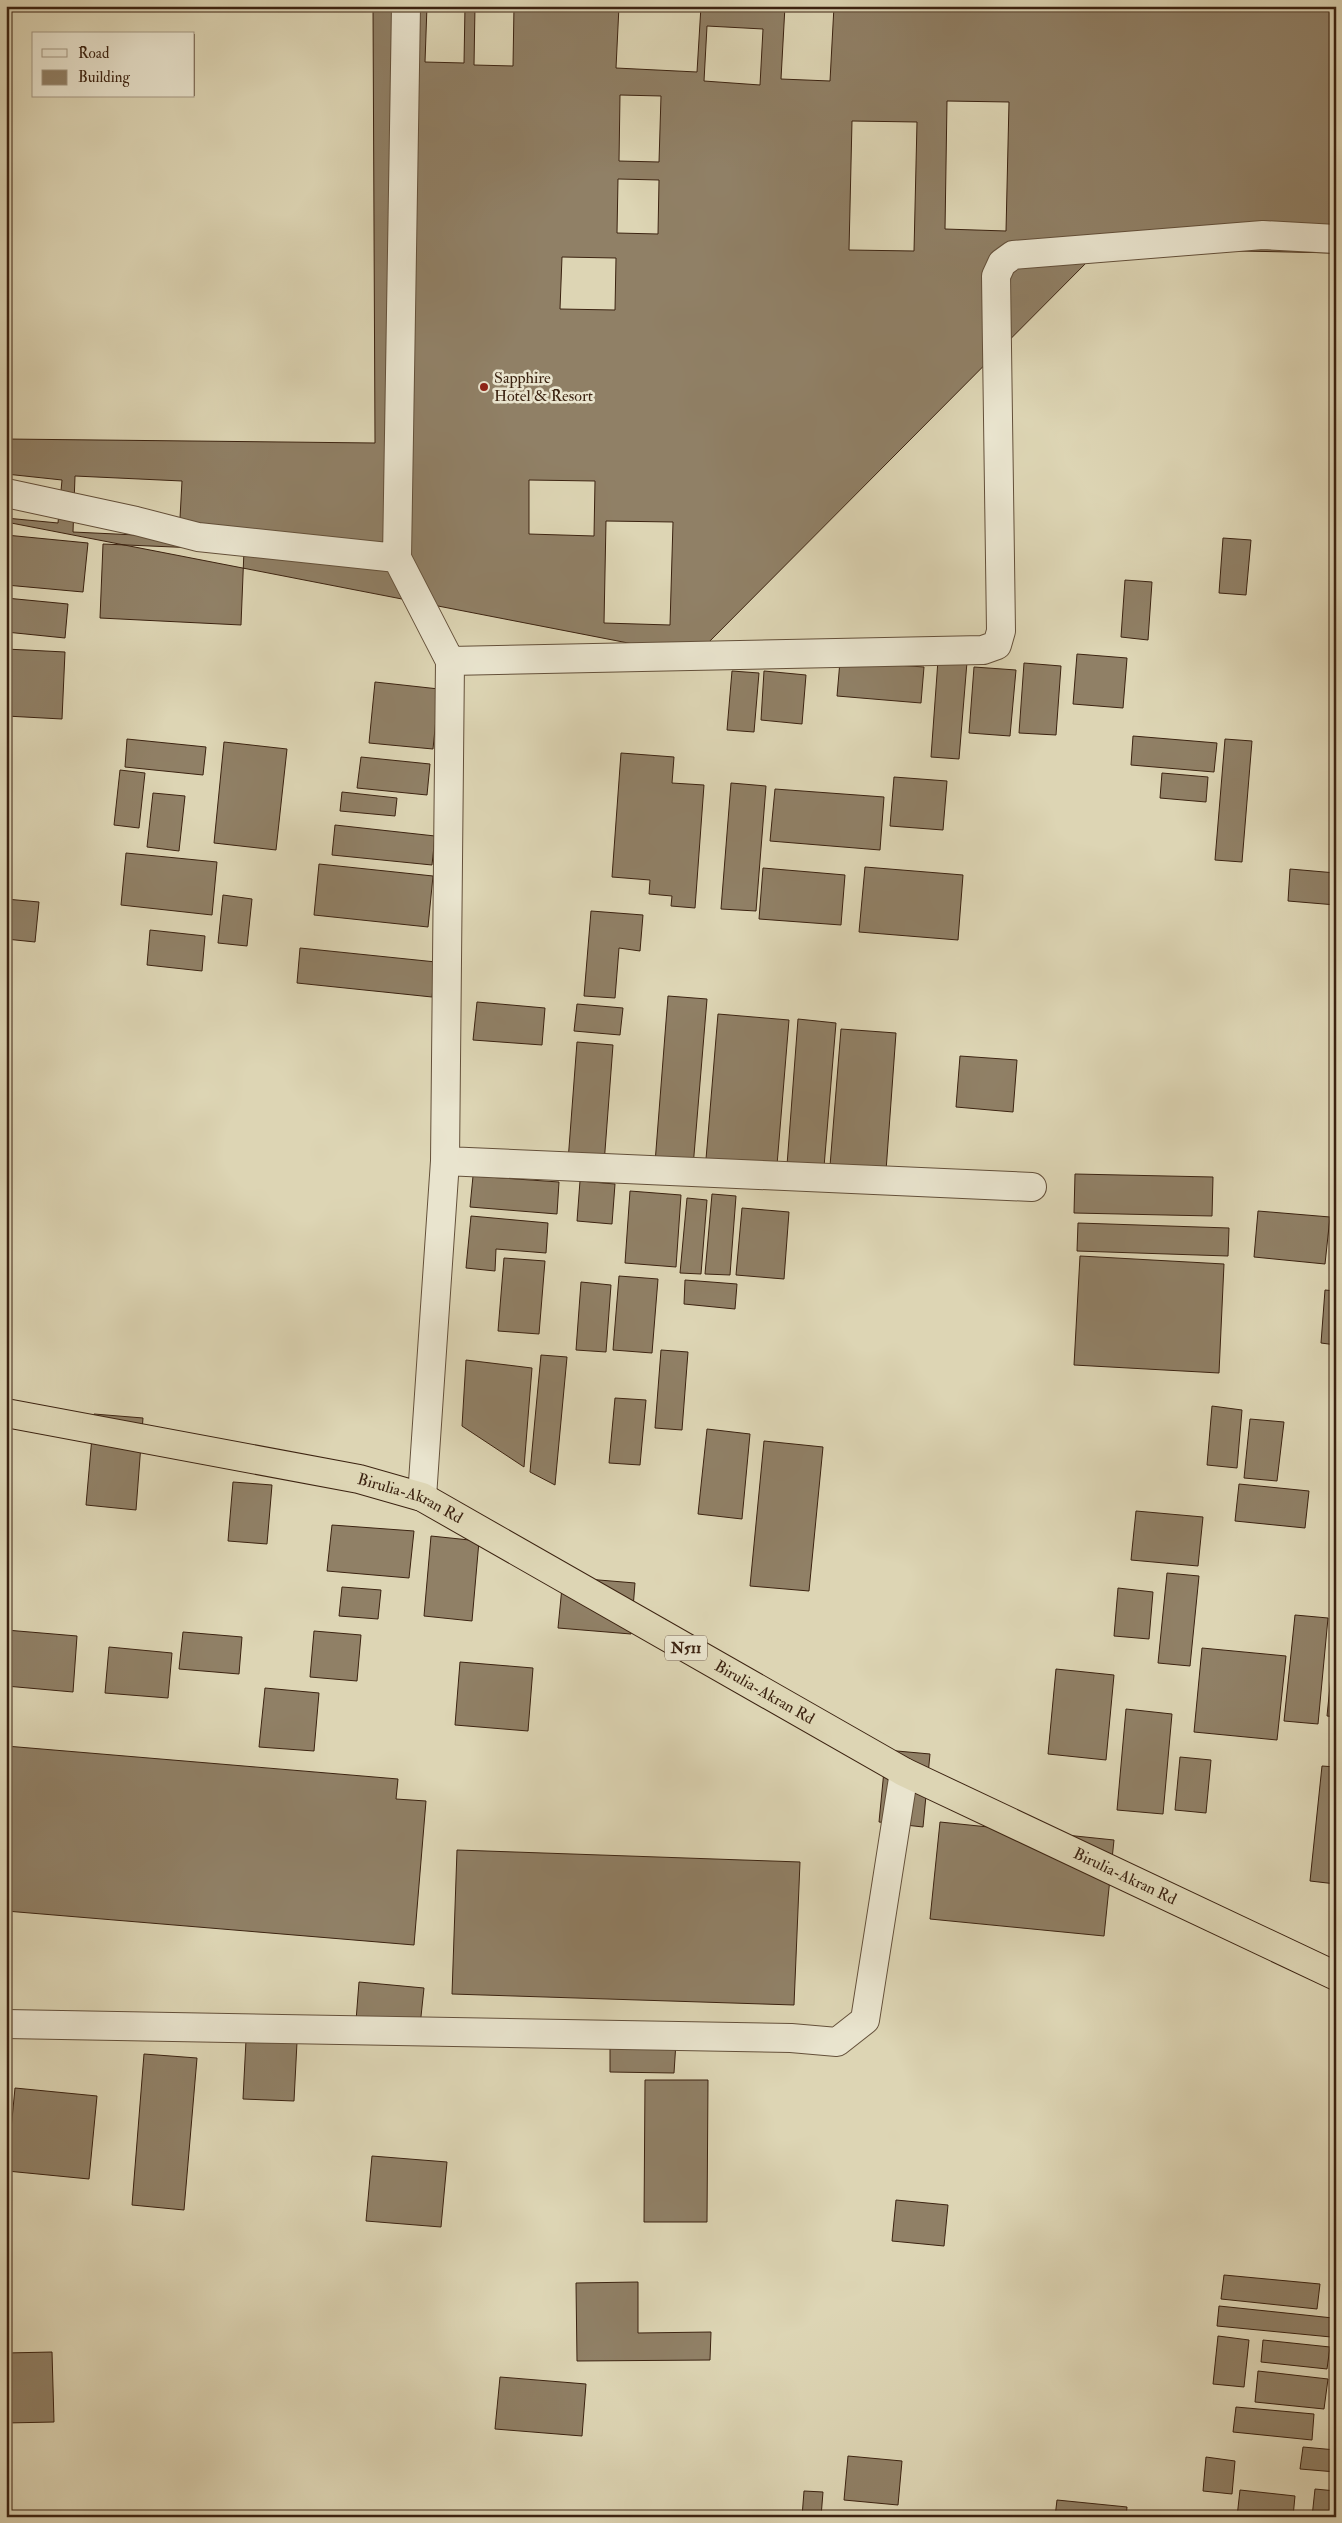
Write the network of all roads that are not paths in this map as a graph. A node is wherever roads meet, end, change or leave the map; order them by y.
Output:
1 (406, 6) edge
2 (1336, 239) edge
3 (6, 493) edge
4 (397, 558) junction
5 (450, 661) junction
6 (445, 1162) junction
7 (1032, 1188) dead end
8 (6, 1413) edge
9 (422, 1497) junction
10 (904, 1772) junction
11 (1336, 1976) edge
12 (6, 2024) edge

1 - 4 street
2 - 5 street
3 - 4 street
4 - 5 street
5 - 6 street
6 - 7 street
6 - 9 street
8 - 9 highway, Birulia-Akran Rd / N511
9 - 10 highway, Birulia-Akran Rd / N511
10 - 11 highway, Birulia-Akran Rd / N511
10 - 12 street

